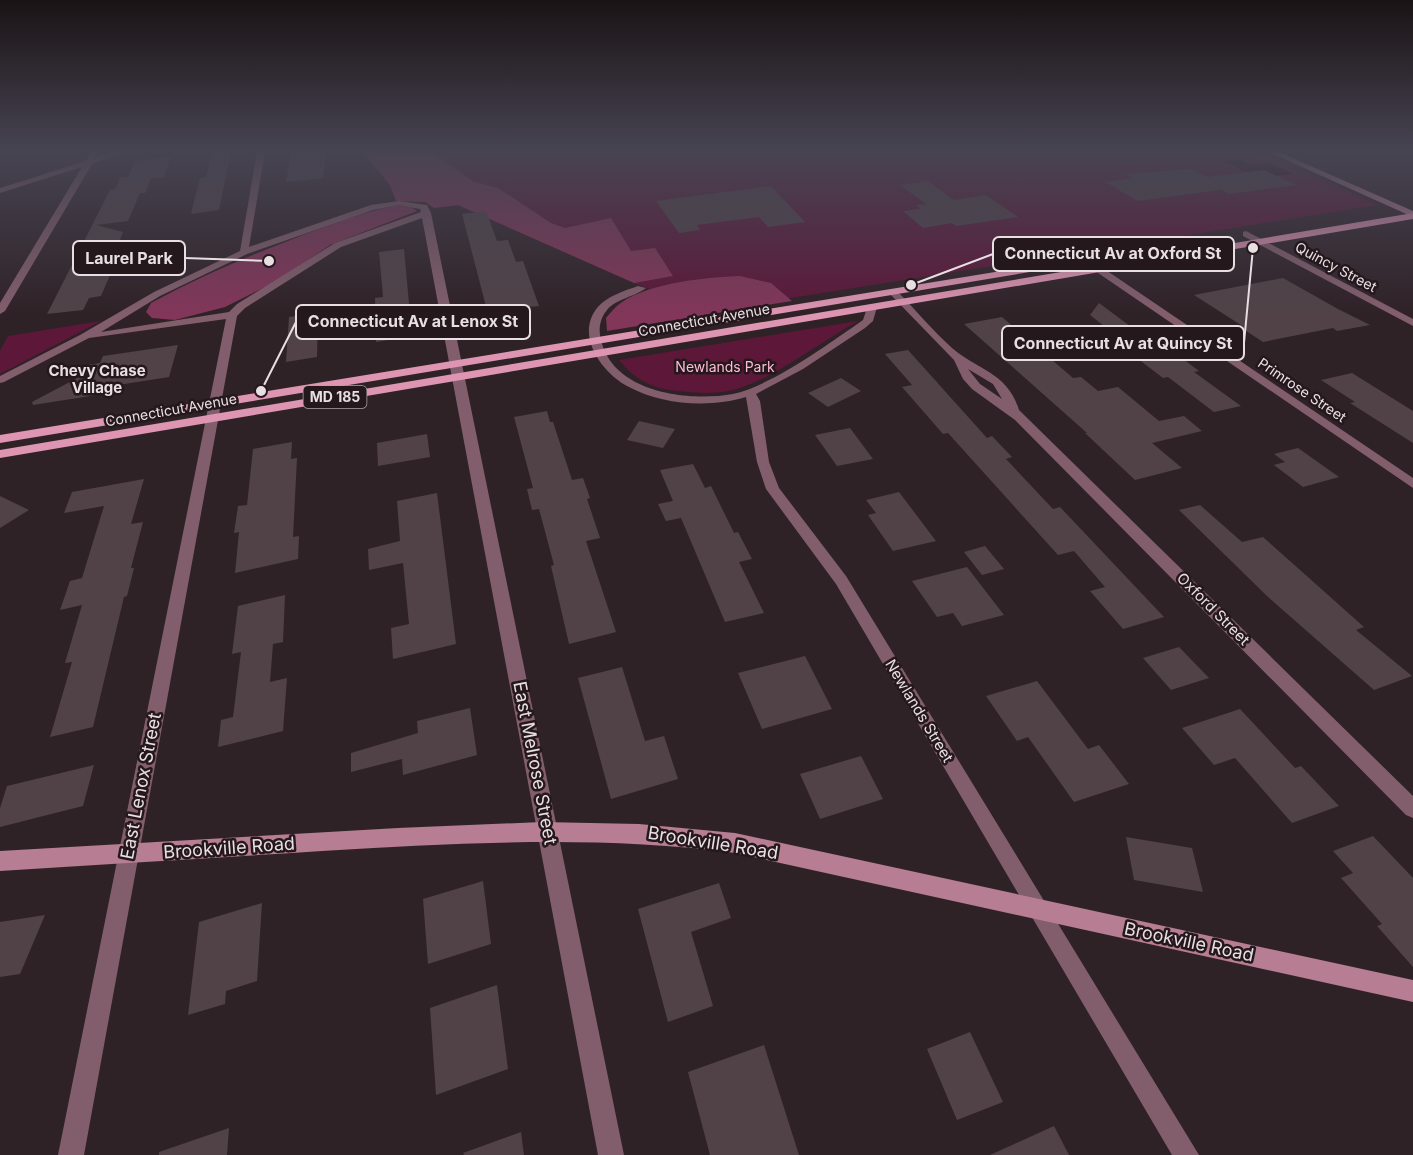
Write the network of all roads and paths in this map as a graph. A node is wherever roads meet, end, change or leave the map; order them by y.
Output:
1 (63, 206) edge
2 (252, 206) edge
3 (382, 206) edge
4 (420, 206) edge
5 (1395, 206) edge
6 (1413, 206) edge
7 (1400, 208) junction
8 (427, 213) junction
9 (1413, 215) edge
10 (1246, 234) junction
11 (1261, 242) junction
12 (244, 252) junction
13 (1085, 260) junction
14 (1098, 269) junction
15 (641, 288) dead end
16 (893, 292) junction
17 (903, 302) junction
18 (872, 307) junction
19 (132, 308) junction
20 (0, 311) edge
21 (232, 315) junction
22 (1413, 323) edge
23 (140, 328) junction
24 (84, 337) junction
25 (599, 347) junction
26 (958, 357) junction
27 (458, 371) junction
28 (0, 380) edge
29 (750, 393) junction
30 (1013, 410) junction
31 (214, 411) junction
32 (0, 439) edge
33 (0, 454) edge
34 (1413, 484) edge
35 (1413, 809) edge
36 (548, 830) junction
37 (128, 854) junction
38 (0, 861) edge
39 (1037, 910) junction
40 (1413, 991) edge
41 (71, 1155) edge
42 (611, 1155) edge
43 (1186, 1155) edge

1 - 20 street
2 - 12 street
3 - 12 street
4 - 8 street
5 - 7 main road
6 - 7 main road, Connecticut Avenue / MD 185
7 - 9 main road
7 - 10 main road, Connecticut Avenue / MD 185
8 - 21 street
8 - 27 street, East Melrose Street
9 - 11 main road, Connecticut Avenue / MD 185
10 - 11 street, Quincy Street
10 - 13 main road, Connecticut Avenue / MD 185
11 - 14 main road, Connecticut Avenue / MD 185
11 - 22 street, Quincy Street
12 - 19 street
13 - 14 street, Primrose Street
13 - 16 main road, Connecticut Avenue / MD 185
14 - 17 main road, Connecticut Avenue / MD 185
14 - 34 street, Primrose Street
15 - 25 street
16 - 17 street, Oxford Street
16 - 25 main road, Connecticut Avenue / MD 185
17 - 18 main road, Connecticut Avenue / MD 185
17 - 26 street, Oxford Street
18 - 25 main road, Connecticut Avenue / MD 185
18 - 29 street
19 - 23 street
19 - 24 street
21 - 23 street
21 - 31 street, East Lenox Street
23 - 24 street
24 - 28 street
25 - 27 main road, Connecticut Avenue / MD 185
25 - 29 street
26 - 30 street, Oxford Street
26 - 30 street, Oxford Street
27 - 31 main road, Connecticut Avenue / MD 185
27 - 36 street, East Melrose Street
29 - 39 street, Newlands Street
30 - 35 street, Oxford Street
31 - 32 main road, Connecticut Avenue / MD 185
31 - 33 main road, Connecticut Avenue / MD 185
31 - 37 street, East Lenox Street
36 - 37 main road, Brookville Road
36 - 39 main road, Brookville Road
36 - 42 street, East Melrose Street
37 - 38 main road, Brookville Road
37 - 41 street, East Lenox Street
39 - 40 main road, Brookville Road
39 - 43 street, Newlands Street

